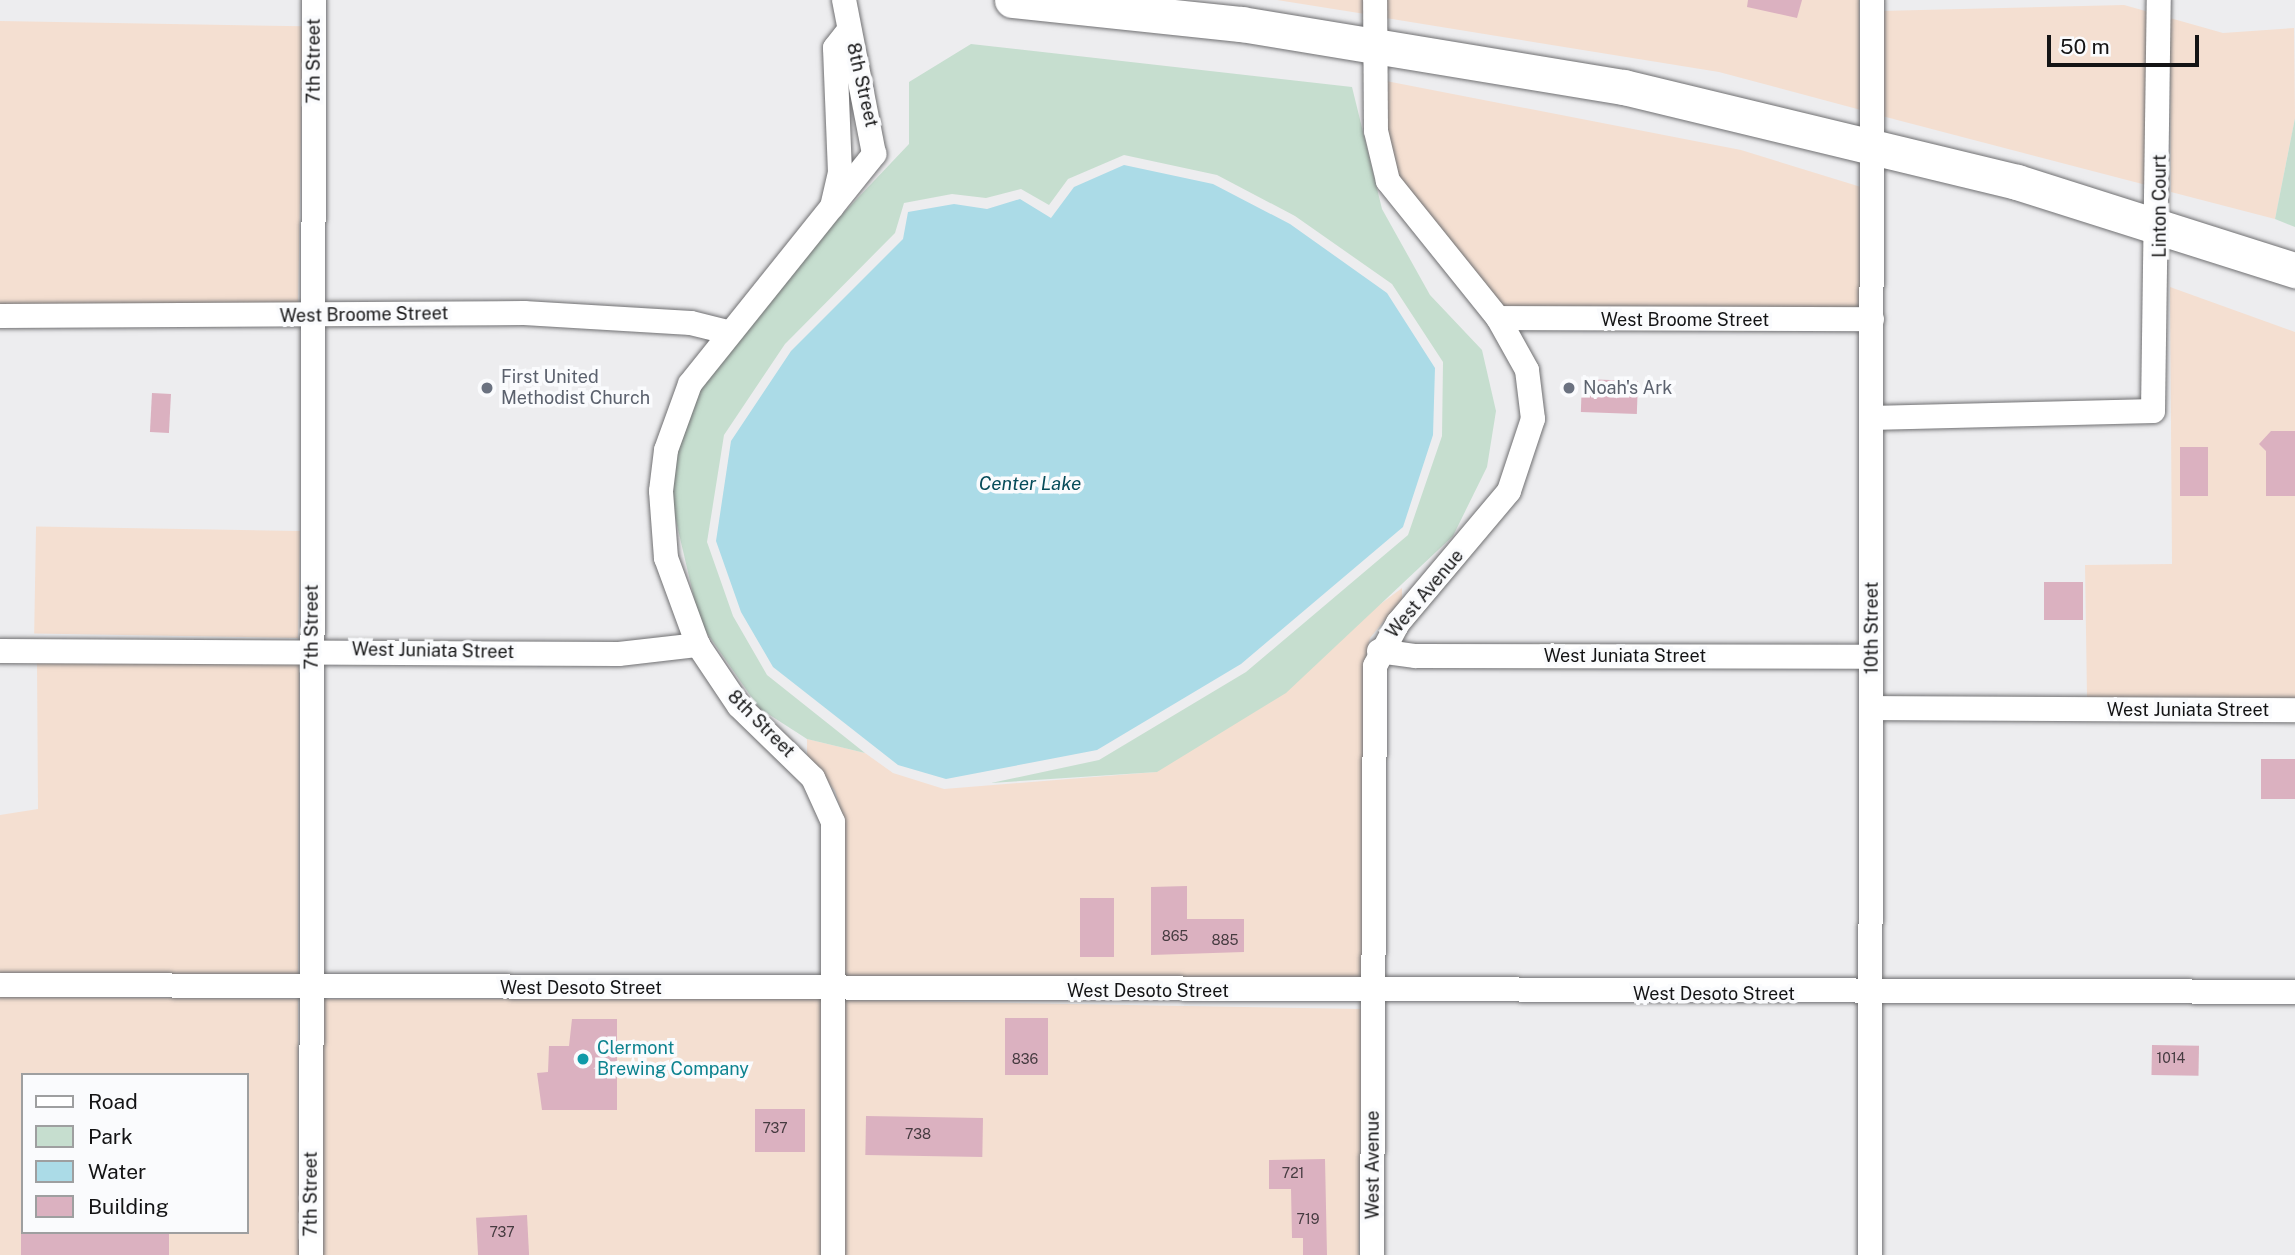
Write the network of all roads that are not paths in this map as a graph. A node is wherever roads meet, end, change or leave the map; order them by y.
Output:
1 (314, 0) edge
2 (844, 0) edge
3 (1012, 0) edge
4 (1376, 0) edge
5 (1872, 0) edge
6 (2159, 0) edge
7 (849, 30) junction
8 (1376, 44) junction
9 (1872, 145) junction
10 (832, 208) junction
11 (2160, 226) junction
12 (2295, 270) edge
13 (0, 316) edge
14 (313, 316) junction
15 (1498, 318) junction
16 (1872, 319) junction
17 (726, 332) junction
18 (1872, 418) junction
19 (698, 645) junction
20 (312, 650) junction
21 (0, 651) edge
22 (1379, 651) junction
23 (1871, 657) junction
24 (1871, 708) junction
25 (2295, 710) edge
26 (0, 985) edge
27 (312, 987) junction
28 (833, 989) junction
29 (2295, 992) edge
30 (1373, 993) junction
31 (1869, 993) junction
32 (311, 1255) edge
33 (833, 1255) edge
34 (1373, 1255) edge
35 (1870, 1255) edge

1 - 14 street, 7th Street
2 - 7 street, 8th Street
3 - 8 highway
4 - 8 street, West Avenue
5 - 9 street, 10th Street
6 - 11 street, Linton Court
7 - 10 street, 8th Street
7 - 10 street, 8th Street
8 - 9 highway
8 - 15 street, West Avenue
9 - 11 highway
9 - 16 street, 10th Street
10 - 17 street, 8th Street
11 - 12 highway
11 - 18 street, Linton Court
13 - 14 street, West Broome Street
14 - 17 street, West Broome Street
14 - 20 street, 7th Street
15 - 16 street, West Broome Street
15 - 22 street, West Avenue
16 - 18 street, 10th Street
17 - 19 street, 8th Street
18 - 23 street, 10th Street
19 - 20 street, West Juniata Street
19 - 28 street, 8th Street
20 - 21 street, West Juniata Street
20 - 27 street, 7th Street
22 - 23 street, West Juniata Street
22 - 30 street, West Avenue
23 - 24 street, 10th Street
24 - 25 street, West Juniata Street
24 - 31 street, 10th Street
26 - 27 street, West Desoto Street
27 - 28 street, West Desoto Street
27 - 32 street, 7th Street
28 - 30 street, West Desoto Street
28 - 33 street, 8th Street
29 - 31 street, West Desoto Street
30 - 31 street, West Desoto Street
30 - 34 street, West Avenue
31 - 35 street, 10th Street

